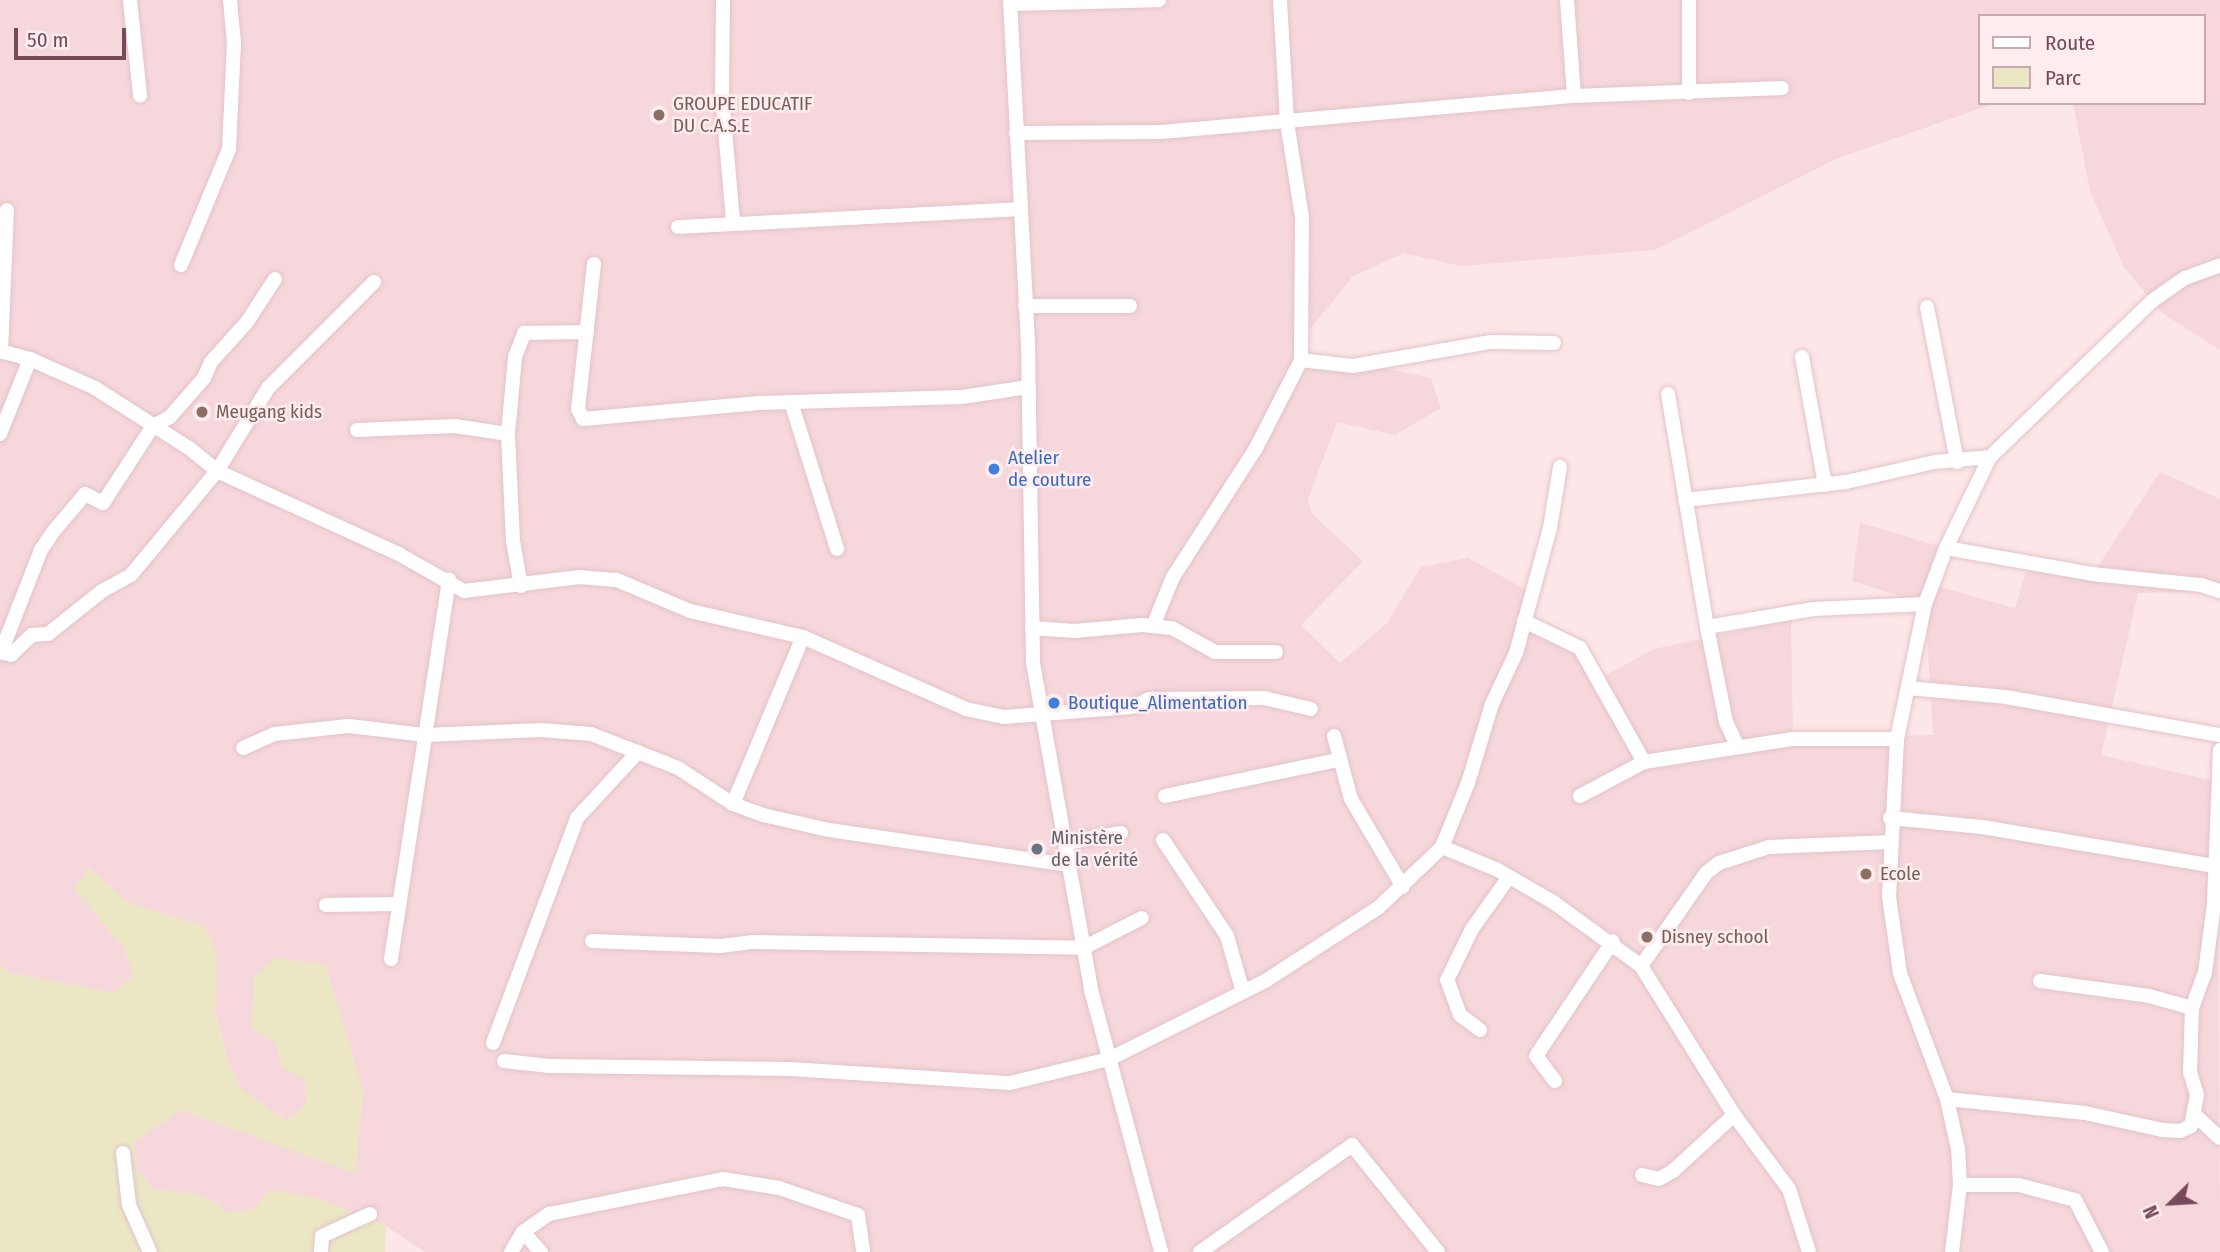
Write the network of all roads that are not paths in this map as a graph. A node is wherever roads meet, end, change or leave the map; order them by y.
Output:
1 (130, 0) edge
2 (230, 0) edge
3 (723, 0) edge
4 (1159, 0) edge
5 (1280, 0) edge
6 (1567, 0) edge
7 (1689, 0) edge
8 (1010, 2) edge
9 (1782, 88) dead end
10 (1689, 93) junction
11 (140, 95) dead end
12 (1574, 96) junction
13 (1287, 122) junction
14 (1016, 133) junction
15 (1020, 209) junction
16 (7, 210) dead end
17 (733, 221) junction
18 (678, 227) dead end
19 (594, 264) dead end
20 (181, 265) dead end
21 (2220, 265) edge
22 (275, 279) dead end
23 (374, 282) dead end
24 (1025, 306) junction
25 (1130, 306) dead end
26 (1927, 307) dead end
27 (587, 332) junction
28 (1554, 344) dead end
29 (0, 351) edge
30 (1802, 357) dead end
31 (30, 359) junction
32 (1301, 360) junction
33 (1028, 387) junction
34 (1668, 394) dead end
35 (791, 402) junction
36 (153, 426) junction
37 (357, 430) dead end
38 (0, 434) edge
39 (508, 434) junction
40 (1990, 457) junction
41 (1957, 462) junction
42 (1560, 467) dead end
43 (217, 471) junction
44 (1825, 485) junction
45 (1685, 500) junction
46 (1946, 548) junction
47 (837, 549) dead end
48 (449, 579) junction
49 (520, 586) junction
50 (2220, 591) edge
51 (1925, 604) junction
52 (1524, 621) junction
53 (1153, 626) junction
54 (1707, 627) junction
55 (1031, 628) junction
56 (803, 637) junction
57 (1276, 652) dead end
58 (1908, 688) junction
59 (1311, 709) dead end
60 (1042, 716) junction
61 (425, 736) junction
62 (1334, 736) dead end
63 (2220, 736) edge
64 (1897, 738) junction
65 (1737, 746) junction
66 (243, 748) dead end
67 (2220, 750) edge
68 (638, 751) junction
69 (1337, 760) junction
70 (1644, 762) junction
71 (1166, 796) dead end
72 (1580, 796) dead end
73 (733, 804) junction
74 (1890, 818) junction
75 (1121, 833) dead end
76 (1163, 840) dead end
77 (1889, 842) junction
78 (1065, 843) junction
79 (1442, 847) junction
80 (1069, 865) junction
81 (2214, 866) junction
82 (1509, 877) junction
83 (1403, 887) junction
84 (397, 904) junction
85 (326, 905) dead end
86 (1142, 918) dead end
87 (592, 941) dead end
88 (1613, 941) junction
89 (1083, 948) junction
90 (2214, 957) edge
91 (391, 959) dead end
92 (1641, 966) junction
93 (2039, 981) dead end
94 (1243, 992) junction
95 (2192, 1008) junction
96 (1480, 1030) dead end
97 (493, 1043) dead end
98 (1109, 1059) junction
99 (504, 1061) dead end
100 (1555, 1081) dead end
101 (1947, 1099) junction
102 (2194, 1114) junction
103 (1734, 1115) junction
104 (2220, 1138) edge
105 (123, 1153) dead end
106 (1642, 1175) dead end
107 (1960, 1185) junction
108 (370, 1214) dead end
109 (523, 1232) junction
110 (150, 1252) edge
111 (321, 1252) edge
112 (511, 1252) edge
113 (541, 1252) edge
114 (863, 1252) edge
115 (1161, 1252) edge
116 (1200, 1252) edge
117 (1438, 1252) edge
118 (1809, 1252) edge
119 (1952, 1252) edge
120 (2102, 1252) edge

1 - 11 street
2 - 20 street
3 - 17 street
4 - 8 street
5 - 13 street
6 - 12 street
7 - 10 street
8 - 14 street
9 - 10 street
10 - 12 street
12 - 13 street
13 - 14 street
13 - 32 street
14 - 15 street
15 - 17 street
15 - 24 street
16 - 29 street
17 - 18 street
19 - 27 street
21 - 40 street
22 - 36 street
23 - 43 street
24 - 25 street
24 - 33 street
26 - 41 street
27 - 35 street
27 - 39 street
28 - 32 street
29 - 31 street
30 - 44 street
31 - 36 street
31 - 38 street
32 - 53 street
33 - 35 street
33 - 55 street
34 - 45 street
35 - 47 street
36 - 43 street
36 - 43 street
37 - 39 street
39 - 49 street
40 - 41 street
40 - 46 street
41 - 44 street
42 - 52 street
43 - 48 street
44 - 45 street
45 - 54 street
46 - 50 street
46 - 51 street
48 - 49 street
48 - 61 street
49 - 56 street
51 - 54 street
51 - 58 street
52 - 70 street
52 - 79 street
53 - 55 street
53 - 57 street
54 - 65 street
55 - 60 street
56 - 60 street
56 - 73 street
58 - 63 street
58 - 64 street
59 - 60 street
60 - 78 street
61 - 66 street
61 - 68 street
61 - 84 street
62 - 69 street
64 - 65 street
64 - 74 street
65 - 70 street
67 - 81 street
68 - 73 street
68 - 97 street
69 - 71 street
69 - 83 street
70 - 72 street
73 - 80 street
74 - 77 street
74 - 81 street
75 - 78 street
76 - 94 street
77 - 92 street
77 - 101 street
78 - 80 street
79 - 82 street
79 - 83 street
80 - 89 street
81 - 90 street
82 - 88 street
82 - 96 street
83 - 94 street
84 - 85 street
84 - 91 street
86 - 89 street
87 - 89 street
88 - 92 street
88 - 100 street
89 - 98 street
90 - 95 street
92 - 103 street
93 - 95 street
94 - 98 street
95 - 102 street
98 - 99 street
98 - 115 street
101 - 102 street
101 - 107 street
102 - 104 street
103 - 106 street
103 - 118 street
105 - 110 street
107 - 119 street
107 - 120 street
108 - 111 street
109 - 112 street
109 - 113 street
109 - 114 street
116 - 117 street

